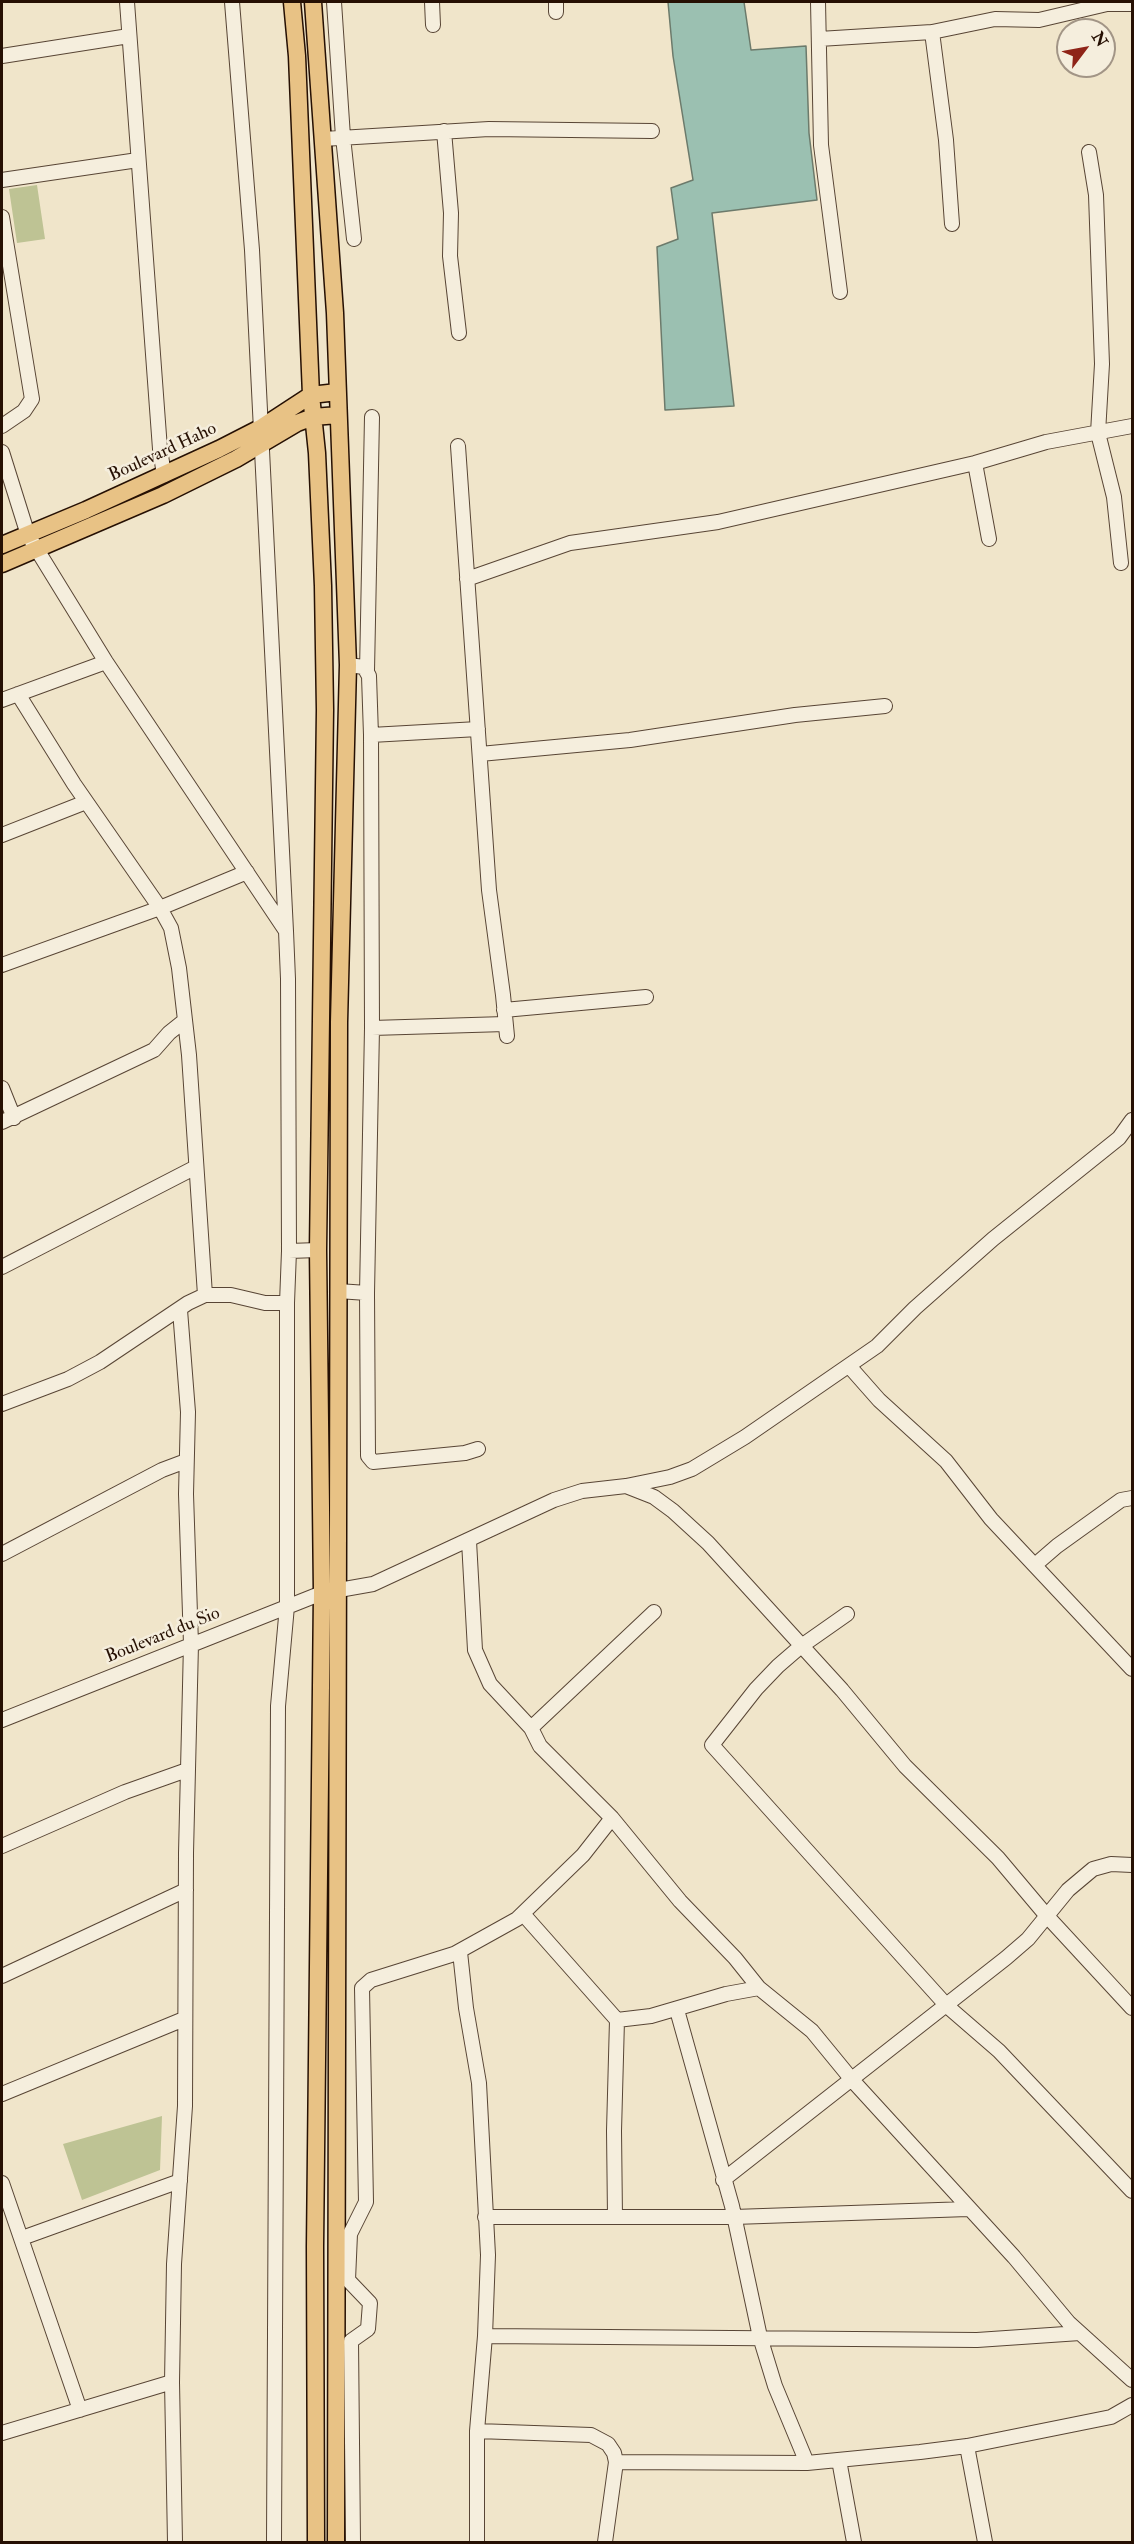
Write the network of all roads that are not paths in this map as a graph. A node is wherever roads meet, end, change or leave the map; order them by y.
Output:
1 (127, 2) edge
2 (232, 2) edge
3 (292, 2) edge
4 (313, 2) edge
5 (334, 2) edge
6 (432, 2) edge
7 (818, 2) edge
8 (1132, 4) edge
9 (1081, 5) edge
10 (433, 25) dead end
11 (932, 32) junction
12 (129, 36) junction
13 (819, 39) junction
14 (2, 56) edge
15 (444, 131) junction
16 (652, 131) dead end
17 (343, 137) junction
18 (323, 139) junction
19 (1089, 152) dead end
20 (138, 159) junction
21 (2, 180) edge
22 (2, 217) edge
23 (952, 224) dead end
24 (354, 239) dead end
25 (840, 292) dead end
26 (459, 333) dead end
27 (310, 369) junction
28 (337, 392) junction
29 (311, 395) junction
30 (292, 408) junction
31 (338, 415) junction
32 (313, 417) junction
33 (372, 417) dead end
34 (2, 426) edge
35 (1132, 426) edge
36 (286, 429) junction
37 (1098, 433) junction
38 (262, 435) junction
39 (458, 446) dead end
40 (2, 453) edge
41 (317, 453) junction
42 (975, 463) junction
43 (164, 475) junction
44 (86, 510) junction
45 (94, 526) junction
46 (28, 535) junction
47 (988, 538) dead end
48 (2, 544) edge
49 (38, 550) junction
50 (1121, 563) dead end
51 (2, 564) edge
52 (467, 579) junction
53 (106, 662) junction
54 (348, 665) junction
55 (368, 670) junction
56 (18, 694) junction
57 (2, 700) edge
58 (885, 706) dead end
59 (478, 729) junction
60 (370, 735) junction
61 (480, 754) junction
62 (86, 802) junction
63 (2, 835) edge
64 (247, 872) junction
65 (160, 908) junction
66 (286, 931) junction
67 (2, 965) edge
68 (646, 997) dead end
69 (504, 1010) junction
70 (184, 1021) junction
71 (372, 1028) junction
72 (2, 1088) edge
73 (8, 1120) edge
74 (1132, 1120) edge
75 (196, 1167) junction
76 (318, 1250) junction
77 (289, 1251) junction
78 (2, 1267) edge
79 (338, 1292) junction
80 (367, 1293) junction
81 (205, 1295) junction
82 (287, 1303) junction
83 (180, 1310) junction
84 (849, 1366) junction
85 (2, 1404) edge
86 (478, 1449) dead end
87 (186, 1461) junction
88 (626, 1486) junction
89 (1132, 1498) edge
90 (469, 1541) junction
91 (2, 1554) edge
92 (1035, 1565) junction
93 (339, 1591) junction
94 (322, 1593) junction
95 (287, 1606) junction
96 (654, 1612) dead end
97 (847, 1614) dead end
98 (191, 1644) junction
99 (801, 1647) junction
100 (1132, 1669) edge
101 (2, 1720) edge
102 (531, 1728) junction
103 (187, 1770) junction
104 (612, 1818) junction
105 (2, 1846) edge
106 (1132, 1865) edge
107 (186, 1890) junction
108 (524, 1915) junction
109 (1046, 1915) junction
110 (460, 1952) junction
111 (2, 1976) edge
112 (759, 1988) junction
113 (947, 2006) junction
114 (1132, 2008) edge
115 (677, 2010) junction
116 (184, 2019) junction
117 (617, 2020) junction
118 (853, 2080) junction
119 (2, 2094) edge
120 (723, 2180) junction
121 (180, 2181) junction
122 (2, 2183) edge
123 (1132, 2191) edge
124 (968, 2209) junction
125 (484, 2217) junction
126 (615, 2217) junction
127 (734, 2217) junction
128 (22, 2238) junction
129 (344, 2239) junction
130 (1080, 2333) junction
131 (485, 2336) junction
132 (760, 2337) junction
133 (1127, 2365) edge
134 (1132, 2380) edge
135 (172, 2382) junction
136 (1132, 2405) edge
137 (80, 2410) junction
138 (477, 2432) junction
139 (2, 2433) edge
140 (967, 2446) junction
141 (840, 2460) junction
142 (616, 2462) junction
143 (807, 2463) junction
144 (172, 2541) edge
145 (274, 2542) edge
146 (316, 2542) edge
147 (336, 2542) edge
148 (353, 2542) edge
149 (477, 2542) edge
150 (604, 2542) edge
151 (854, 2542) edge
152 (985, 2542) edge

1 - 12 street
2 - 38 street
3 - 27 main road
4 - 18 main road
5 - 17 street
6 - 10 street
7 - 13 street
8 - 9 street
9 - 11 street
11 - 13 street
11 - 23 street
12 - 14 street
12 - 20 street
13 - 25 street
15 - 16 street
15 - 17 street
15 - 26 street
17 - 18 street
17 - 24 street
18 - 28 main road
19 - 37 street
20 - 21 street
20 - 43 street
22 - 34 street
27 - 29 main road
27 - 30 main road
28 - 29 main road, Boulevard Haho
28 - 31 main road
29 - 30 main road, Boulevard Haho
29 - 32 main road
30 - 38 main road, Boulevard Haho
31 - 32 main road, Boulevard Haho
31 - 54 main road
32 - 36 main road, Boulevard Haho
32 - 41 main road
33 - 55 street
35 - 37 street
36 - 38 main road, Boulevard Haho
36 - 41 main road
37 - 42 street
37 - 50 street
38 - 43 main road, Boulevard Haho
38 - 45 main road, Boulevard Haho
38 - 66 street
39 - 52 street
40 - 46 street
41 - 76 main road
42 - 47 street
42 - 52 street
43 - 44 main road, Boulevard Haho
44 - 45 main road
44 - 46 main road, Boulevard Haho
45 - 49 main road, Boulevard Haho
46 - 48 main road, Boulevard Haho
46 - 49 street
49 - 51 main road, Boulevard Haho
49 - 53 street
52 - 59 street
53 - 56 street
53 - 64 street
54 - 55 street
54 - 79 main road
55 - 60 street
56 - 57 street
56 - 62 street
58 - 61 street
59 - 60 street
59 - 61 street
60 - 71 street
61 - 69 street
62 - 63 street
62 - 65 street
64 - 65 street
64 - 66 street
65 - 67 street
65 - 70 street
66 - 77 street
68 - 69 street
69 - 71 street
70 - 73 street
70 - 75 street
71 - 80 street
72 - 73 street
74 - 84 street, Boulevard du Sio
75 - 78 street
75 - 81 street
76 - 77 street
76 - 94 main road
77 - 82 street
79 - 80 street
79 - 93 main road
80 - 86 street
81 - 82 street
81 - 83 street
82 - 95 street
83 - 85 street
83 - 87 street
84 - 88 street, Boulevard du Sio
84 - 92 street
87 - 91 street
87 - 98 street
88 - 90 street, Boulevard du Sio
88 - 99 street
89 - 92 street
90 - 93 street, Boulevard du Sio
90 - 102 street
92 - 100 street
93 - 94 street, Boulevard du Sio
93 - 129 main road
94 - 95 street, Boulevard du Sio
94 - 146 main road
95 - 98 street, Boulevard du Sio
95 - 145 street
96 - 102 street
97 - 99 street
98 - 101 street, Boulevard du Sio
98 - 103 street
99 - 109 street
99 - 113 street
102 - 104 street
103 - 105 street
103 - 107 street
104 - 108 street
104 - 112 street
106 - 109 street
107 - 111 street
107 - 116 street
108 - 110 street
108 - 117 street
109 - 113 street
109 - 114 street
110 - 125 street
110 - 129 street
112 - 115 street
112 - 118 street
113 - 118 street
113 - 123 street
115 - 117 street
115 - 120 street
116 - 119 street
116 - 121 street
117 - 126 street
118 - 120 street
118 - 124 street
120 - 127 street
121 - 128 street
121 - 135 street
122 - 128 street
124 - 127 street
124 - 130 street
125 - 126 street
125 - 131 street
126 - 127 street
127 - 132 street
128 - 137 street
129 - 147 main road
129 - 148 street
130 - 132 street
130 - 133 street
131 - 132 street
131 - 138 street
132 - 143 street
133 - 134 street
135 - 137 street
135 - 144 street
136 - 140 street
137 - 139 street
138 - 142 street
138 - 149 street
140 - 141 street
140 - 152 street
141 - 143 street
141 - 151 street
142 - 143 street
142 - 150 street

